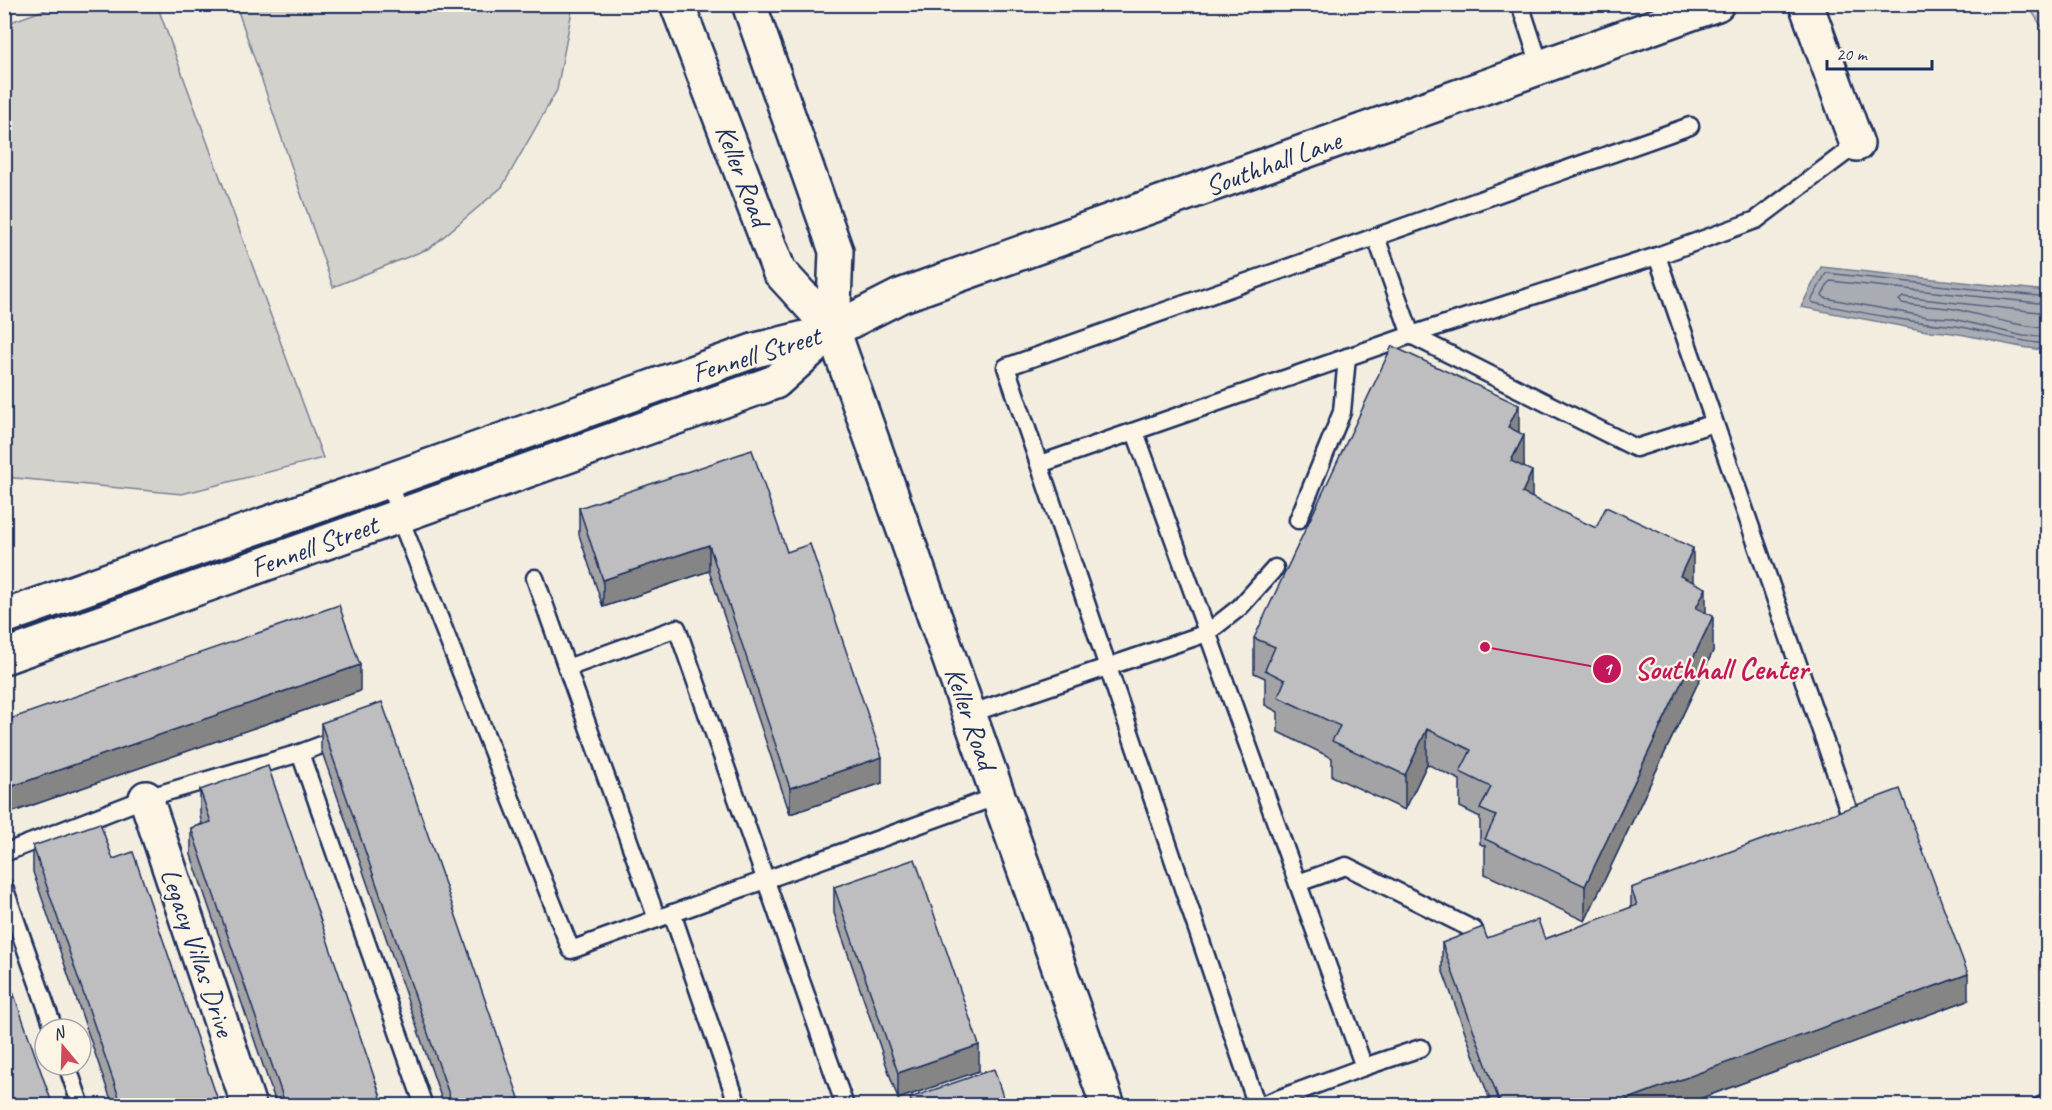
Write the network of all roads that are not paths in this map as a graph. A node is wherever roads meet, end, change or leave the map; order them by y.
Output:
1 (678, 4) edge
2 (749, 4) edge
3 (1520, 4) edge
4 (1717, 4) edge
5 (1806, 4) edge
6 (1541, 68) junction
7 (1690, 126) dead end
8 (1857, 144) joint
9 (1376, 237) junction
10 (1657, 256) junction
11 (834, 330) junction
12 (1411, 335) junction
13 (1347, 357) junction
14 (1714, 423) junction
15 (1135, 432) junction
16 (1040, 464) junction
17 (389, 480) junction
18 (399, 516) junction
19 (1298, 520) dead end
20 (1275, 568) dead end
21 (535, 579) dead end
22 (4, 617) edge
23 (1207, 633) junction
24 (4, 657) edge
25 (1109, 665) junction
26 (567, 668) junction
27 (969, 714) junction
28 (353, 733) edge
29 (300, 753) junction
30 (998, 796) junction
31 (146, 798) junction
32 (1862, 850) edge
33 (4, 853) edge
34 (767, 879) junction
35 (1298, 883) junction
36 (4, 887) edge
37 (665, 916) junction
38 (1474, 930) edge
39 (50, 1017) edge
40 (1421, 1048) dead end
41 (1364, 1067) junction
42 (71, 1077) edge
43 (2048, 1103) edge
44 (81, 1106) edge
45 (249, 1106) edge
46 (424, 1106) edge
47 (738, 1106) edge
48 (845, 1106) edge
49 (1108, 1106) edge
50 (1258, 1106) edge
51 (2040, 1106) edge

1 - 11 street, Keller Road
2 - 11 street, Keller Road
3 - 6 lane
4 - 6 street, Southhall Lane
5 - 8 street
6 - 11 street, Southhall Lane
7 - 9 lane
8 - 10 lane
9 - 12 lane
9 - 16 lane
10 - 12 lane
10 - 14 lane
11 - 17 street, Fennell Street
11 - 18 street, Fennell Street
11 - 27 street, Keller Road
12 - 13 lane
12 - 14 lane
13 - 15 lane
13 - 19 lane
14 - 32 lane
15 - 16 lane
15 - 23 lane
16 - 25 lane
17 - 18 lane
17 - 22 street, Fennell Street
18 - 24 street, Fennell Street
18 - 37 lane
20 - 23 lane
21 - 26 lane
23 - 25 lane
23 - 35 lane
25 - 27 lane
25 - 50 lane
26 - 34 lane
26 - 37 lane
27 - 30 street, Keller Road
28 - 29 lane
29 - 31 lane
29 - 46 lane
30 - 34 lane
30 - 49 street, Keller Road
31 - 33 lane
31 - 45 street, Legacy Villas Drive
34 - 37 lane
34 - 48 lane
35 - 38 lane
35 - 41 lane
36 - 39 lane
37 - 47 lane
40 - 41 lane
41 - 50 lane
42 - 44 lane
43 - 51 lane

